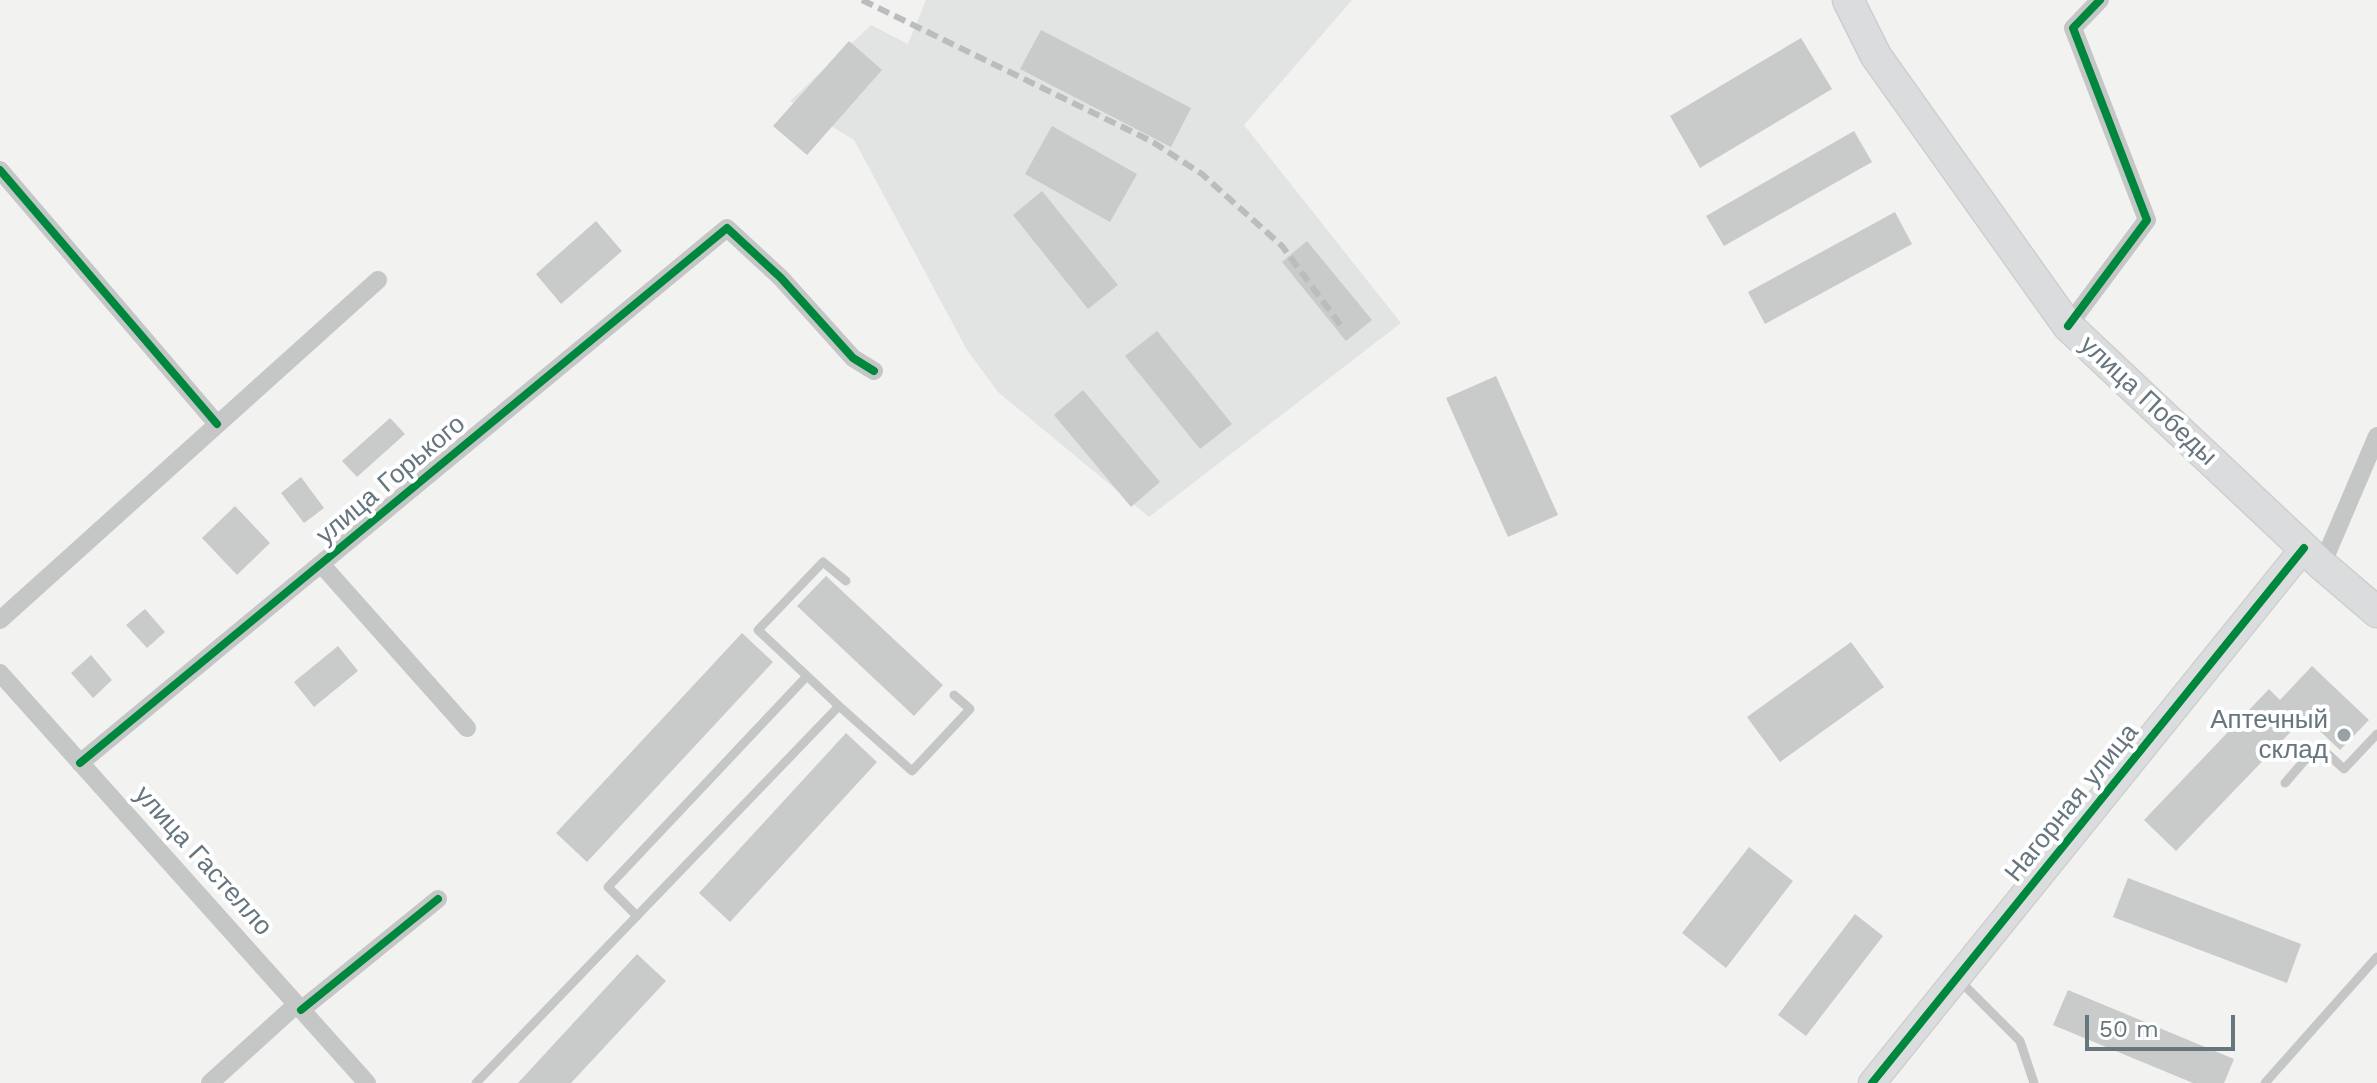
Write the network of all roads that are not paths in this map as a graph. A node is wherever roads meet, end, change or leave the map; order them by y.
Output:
1 (1848, 0) edge
2 (2100, 0) edge
3 (0, 170) edge
4 (378, 280) dead end
5 (2068, 326) junction
6 (874, 371) dead end
7 (217, 424) junction
8 (2377, 436) edge
9 (2313, 557) junction
10 (321, 564) junction
11 (846, 581) dead end
12 (2377, 612) edge
13 (0, 620) edge
14 (0, 673) edge
15 (807, 676) junction
16 (954, 695) dead end
17 (839, 706) junction
18 (467, 728) dead end
19 (2377, 734) edge
20 (80, 763) junction
21 (2285, 783) dead end
22 (438, 899) dead end
23 (637, 916) junction
24 (2377, 957) edge
25 (1957, 978) junction
26 (299, 1007) junction
27 (210, 1083) edge
28 (367, 1083) edge
29 (476, 1083) edge
30 (1872, 1083) edge
31 (2034, 1083) edge
32 (2265, 1083) edge

1 - 5 main road, улица Победы
2 - 5 street
3 - 7 street
4 - 7 street
5 - 9 main road, улица Победы
6 - 10 street, улица Горького
7 - 13 street
8 - 9 street, Нагорная улица
9 - 12 main road, улица Победы
9 - 25 street, Нагорная улица
10 - 18 street, улица Горького
10 - 20 street, улица Горького
11 - 15 lane
14 - 20 street, улица Гастелло
15 - 17 lane
15 - 23 lane
16 - 17 lane
17 - 23 lane
19 - 21 lane
20 - 26 street, улица Гастелло
22 - 26 street
23 - 29 lane
24 - 32 lane
25 - 30 street, Нагорная улица
25 - 31 lane
26 - 27 street
26 - 28 street, улица Гастелло

